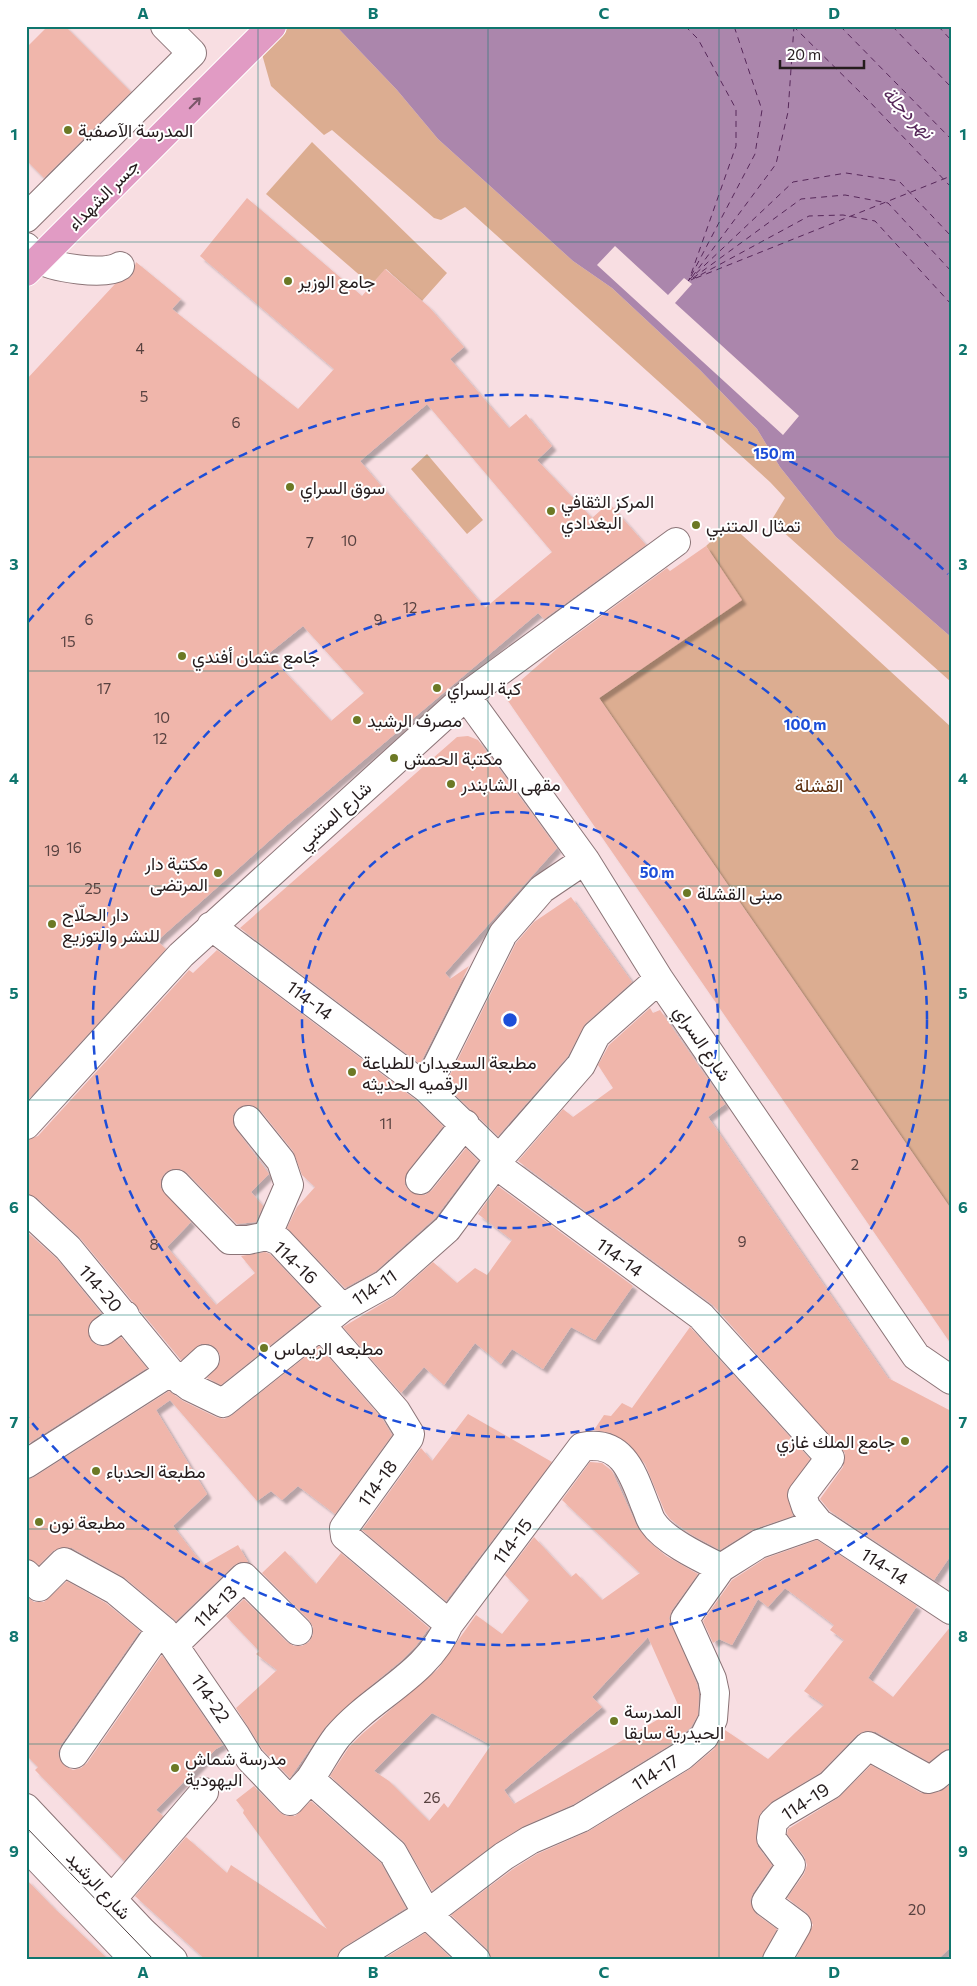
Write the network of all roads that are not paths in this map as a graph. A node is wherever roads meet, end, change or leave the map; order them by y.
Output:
1 (164, 26) edge
2 (272, 26) edge
3 (26, 218) edge
4 (30, 259) edge
5 (120, 266) dead end
6 (676, 542) dead end
7 (466, 696) junction
8 (585, 860) junction
9 (211, 926) junction
10 (659, 979) junction
11 (426, 1088) junction
12 (248, 1120) dead end
13 (465, 1124) junction
14 (26, 1125) edge
15 (500, 1159) junction
16 (420, 1180) dead end
17 (176, 1184) dead end
18 (26, 1209) edge
19 (267, 1236) junction
20 (125, 1315) junction
21 (331, 1316) junction
22 (103, 1331) dead end
23 (205, 1359) dead end
24 (176, 1376) junction
25 (951, 1380) edge
26 (26, 1464) edge
27 (819, 1523) junction
28 (720, 1568) junction
29 (26, 1574) edge
30 (951, 1610) edge
31 (449, 1624) junction
32 (298, 1631) dead end
33 (169, 1638) junction
34 (74, 1754) dead end
35 (951, 1764) edge
36 (310, 1779) junction
37 (204, 1792) dead end
38 (26, 1808) edge
39 (26, 1846) edge
40 (112, 1899) junction
41 (427, 1914) junction
42 (135, 1960) edge
43 (173, 1960) edge
44 (352, 1960) edge
45 (476, 1960) edge
46 (777, 1960) edge

1 - 3 street
4 -> 2 main road, جسر الشهداء
4 - 5 street
6 - 7 street, شارع المتنبي
7 - 8 street, شارع السراي
7 - 9 street, شارع المتنبي
8 - 10 street, شارع السراي
8 - 11 street
9 - 11 street, 114-14
9 - 14 street, شارع المتنبي
10 - 15 street, 114-11
10 - 25 street, شارع السراي
11 - 13 street, 114-14
12 - 19 street
13 - 15 street, 114-14
13 - 16 street
15 - 21 street, 114-11
15 - 27 street, 114-14
17 - 19 street, 114-16
18 - 20 street, 114-20
19 - 21 street, 114-16
20 - 22 street
20 - 24 street, 114-20
21 - 24 street, 114-11
21 - 31 street, 114-18
23 - 24 street
24 - 26 street
27 - 28 street, 114-17
27 - 30 street, 114-14
28 - 31 street, 114-15
28 - 41 street, 114-17
29 - 33 street, 114-22
31 - 36 street, 114-15
32 - 33 street, 114-13
33 - 34 street, 114-13
33 - 36 street, 114-22
35 - 46 street, 114-19
36 - 41 street
37 - 40 street
38 - 40 street, شارع الرشيد
39 - 42 street, شارع الرشيد
40 - 43 street, شارع الرشيد
41 - 44 street, 114-17
41 - 45 street

